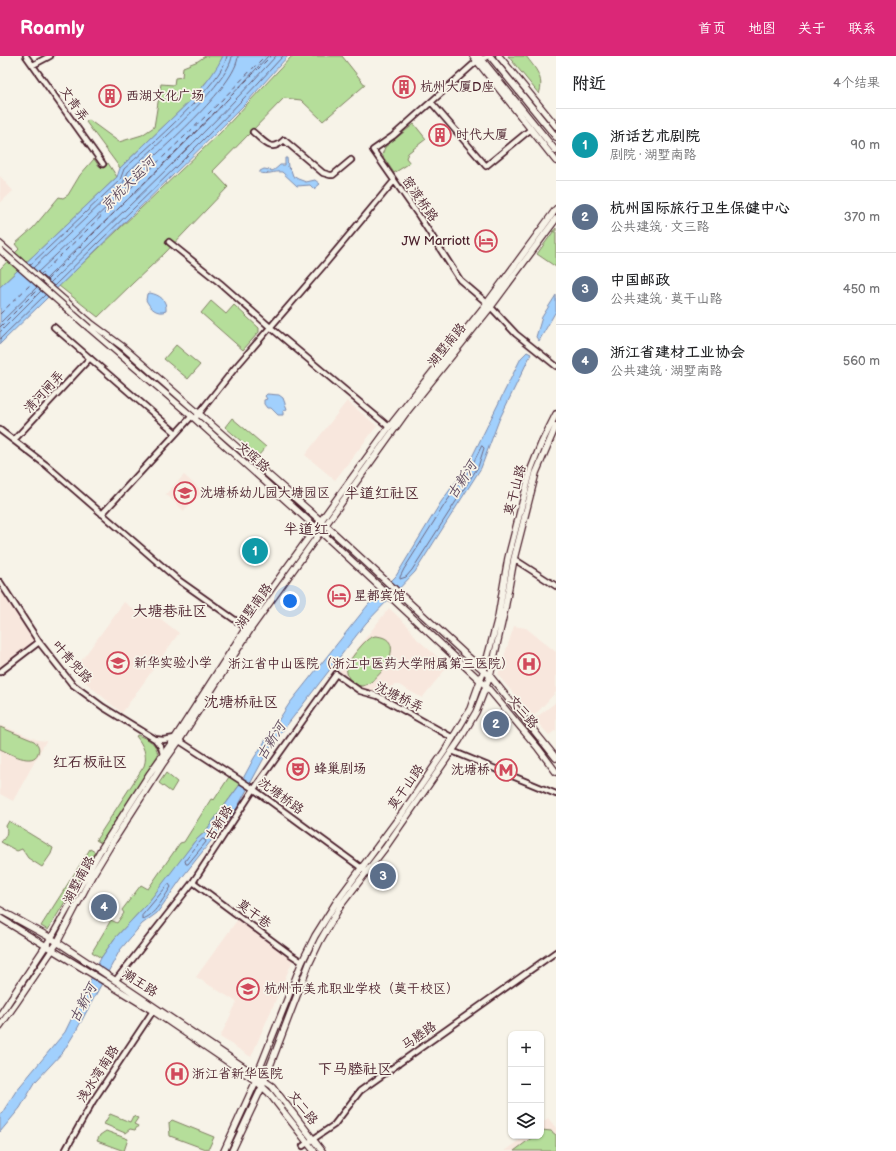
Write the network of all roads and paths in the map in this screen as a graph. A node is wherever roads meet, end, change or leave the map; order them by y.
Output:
1 (26, 56) edge
2 (50, 56) edge
3 (473, 56) edge
4 (489, 56) edge
5 (500, 56) edge
6 (479, 59) edge
7 (33, 65) junction
8 (431, 102) junction
9 (556, 126) edge
10 (531, 129) junction
11 (254, 132) dead end
12 (556, 137) edge
13 (556, 151) edge
14 (351, 160) dead end
15 (556, 160) edge
16 (103, 164) dead end
17 (394, 181) junction
18 (556, 209) edge
19 (556, 219) edge
20 (169, 242) dead end
21 (0, 244) edge
22 (0, 250) edge
23 (488, 306) junction
24 (91, 326) junction
25 (54, 327) dead end
26 (270, 327) junction
27 (90, 358) junction
28 (556, 366) edge
29 (556, 414) edge
30 (195, 416) junction
31 (556, 426) edge
32 (389, 427) junction
33 (0, 430) edge
34 (176, 434) junction
35 (14, 440) junction
36 (102, 514) junction
37 (320, 521) junction
38 (326, 526) junction
39 (316, 527) junction
40 (321, 532) junction
41 (514, 559) junction
42 (0, 582) edge
43 (556, 586) edge
44 (245, 627) junction
45 (39, 642) junction
46 (484, 670) junction
47 (0, 672) edge
48 (336, 674) joint
49 (490, 676) junction
50 (480, 681) junction
51 (486, 686) junction
52 (453, 738) junction
53 (155, 739) junction
54 (177, 739) junction
55 (452, 751) junction
56 (163, 754) junction
57 (556, 758) edge
58 (556, 772) edge
59 (253, 788) junction
60 (556, 794) edge
61 (365, 870) junction
62 (193, 882) junction
63 (0, 910) edge
64 (0, 918) edge
65 (51, 938) junction
66 (57, 942) junction
67 (46, 945) junction
68 (53, 949) junction
69 (556, 952) edge
70 (302, 962) junction
71 (116, 980) junction
72 (153, 1010) junction
73 (0, 1015) edge
74 (0, 1026) edge
75 (257, 1078) junction
76 (264, 1080) junction
77 (262, 1087) junction
78 (308, 1143) junction
79 (65, 1151) edge
80 (224, 1151) edge
81 (232, 1151) edge
82 (314, 1151) edge
83 (322, 1151) edge

1 - 7 street, 文青弄
2 - 7 street
3 - 6 main road
4 - 6 street, 密渡桥路
4 - 12 main road
5 - 9 main road
6 - 8 street, 密渡桥路
6 - 10 main road
6 - 13 main road
7 - 16 street, 文青弄
8 - 10 street
8 - 17 street, 密渡桥路
10 - 15 main road
11 - 14 street
17 - 23 street, 密渡桥路
17 - 26 street
18 - 23 main road, 湖墅南路
19 - 23 main road, 湖墅南路
20 - 26 street
21 - 24 main road, 文晖路
22 - 24 main road, 文晖路, bridge
23 - 28 street, 密渡桥路
23 - 32 main road, 湖墅南路
23 - 38 main road, 湖墅南路
24 - 30 main road, 文晖路
25 - 27 street
26 - 30 street
26 - 32 street
27 - 34 street
27 - 35 street, 清河闸弄
29 - 46 main road, 莫干山路
30 - 34 street
30 - 37 main road, 文晖路
30 - 39 main road, 文晖路
31 - 41 main road, 莫干山路
32 - 37 main road, 湖墅南路
33 - 35 street
34 - 36 street
35 - 36 street
36 - 44 street
37 - 38 main road, 文晖路
37 - 39 main road, 湖墅南路
38 - 40 main road, 湖墅南路
38 - 46 main road, 文晖路
39 - 40 main road, 文晖路
39 - 44 main road, 湖墅南路
40 - 50 main road, 文晖路
40 - 54 main road, 湖墅南路
41 - 43 street
41 - 49 main road, 莫干山路
42 - 45 street, 叶青兜路
44 - 54 main road, 湖墅南路
45 - 47 street
45 - 53 street, 叶青兜路
46 - 49 main road, 文晖路
46 - 50 main road, 莫干山路
48 - 52 street, 沈塘桥弄
48 - 59 street, 古新路
49 - 51 main road, 莫干山路
49 - 57 main road, 文三路
50 - 51 main road, 文晖路
50 - 52 main road, 莫干山路
51 - 55 main road, 莫干山路
51 - 58 main road, 文三路
52 - 61 main road, 莫干山路
53 - 54 street
53 - 56 street
54 - 56 main road, 湖墅南路
54 - 59 street, 沈塘桥路
54 - 66 main road, 湖墅南路
55 - 60 street
55 - 61 main road, 莫干山路
56 - 65 main road, 湖墅南路
59 - 61 street, 沈塘桥路
59 - 62 street, 古新路
61 - 70 main road, 莫干山路
61 - 76 main road, 莫干山路
62 - 70 street, 莫干巷
62 - 71 street, 古新路
63 - 65 main road, 潮王路
64 - 67 main road, 潮王路
65 - 66 main road, 潮王路
65 - 67 main road, 湖墅南路
66 - 68 main road, 湖墅南路
66 - 71 main road, 潮王路
67 - 68 main road, 潮王路
67 - 73 main road, 湖墅南路
68 - 72 main road, 潮王路
68 - 74 main road, 湖墅南路
69 - 78 street, 马塍路
70 - 75 main road, 莫干山路
71 - 75 main road, 潮王路
72 - 75 main road, 潮王路
72 - 79 street, 浅水湾南路
75 - 76 main road, 潮王路
75 - 77 main road, 潮王路
75 - 80 main road, 莫干山路
76 - 77 main road, 莫干山路
76 - 78 main road, 文二路
77 - 78 main road, 文二路
77 - 81 main road, 莫干山路
78 - 82 main road, 文二路
78 - 83 main road, 文二路

